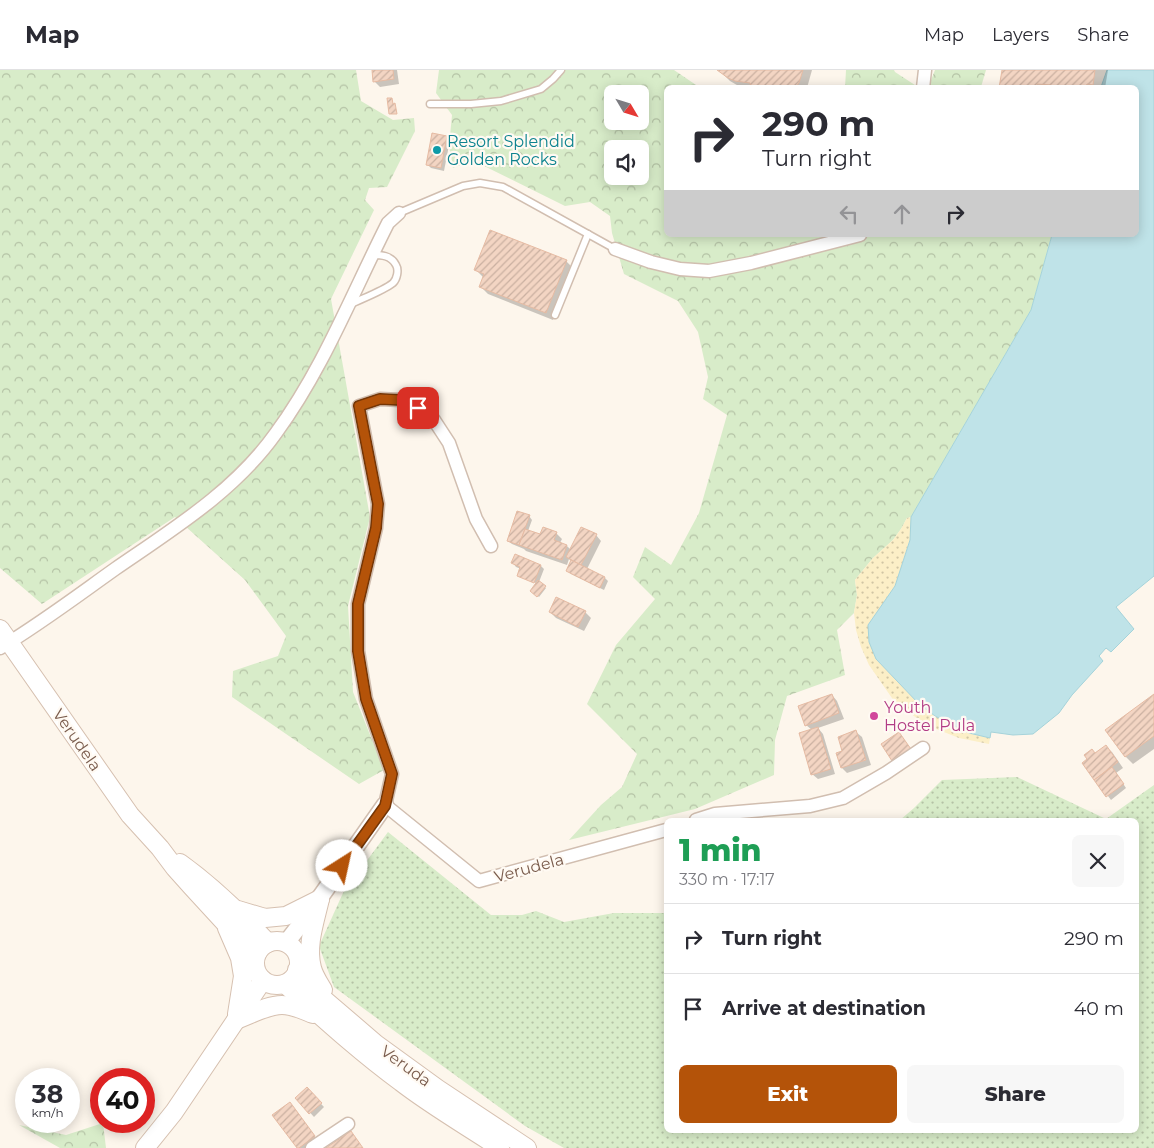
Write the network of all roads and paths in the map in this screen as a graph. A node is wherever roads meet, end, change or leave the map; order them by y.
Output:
1 (560, 70) edge
2 (925, 70) edge
3 (923, 85) edge
4 (430, 104) dead end
5 (399, 213) joint
6 (588, 234) junction
7 (852, 237) edge
8 (614, 249) joint
9 (372, 255) junction
10 (348, 306) junction
11 (555, 315) dead end
12 (490, 546) dead end
13 (3, 640) edge
14 (924, 748) dead end
15 (385, 806) junction
16 (702, 818) edge
17 (664, 831) edge
18 (320, 899) junction
19 (229, 915) junction
20 (286, 943) junction
21 (263, 948) junction
22 (297, 970) junction
23 (263, 980) junction
24 (285, 984) junction
25 (330, 1016) junction
26 (236, 1020) junction
27 (348, 1124) dead end
28 (145, 1148) edge
29 (312, 1148) edge
30 (500, 1148) edge
31 (527, 1148) edge

1 - 4 lane
2 - 3 street
5 - 6 lane
5 - 9 street
6 - 8 lane
6 - 11 lane
7 - 8 street
9 - 10 street
9 - 10 lane
10 - 13 street
12 - 15 street
13 - 19 main road, Verudela
14 - 16 street
15 - 17 street, Verudela
15 - 18 street
18 - 19 main road
18 - 20 street
18 - 25 main road
19 - 21 main road, Verudela
19 - 26 main road
20 - 21 main road
20 - 22 main road
21 - 23 main road
22 - 24 main road
22 - 25 main road, Veruda
23 - 24 main road
23 - 26 main road
24 - 25 main road, Veruda
25 - 26 main road
25 - 30 main road, Veruda
25 - 31 main road, Veruda
26 - 28 main road
27 - 29 street

